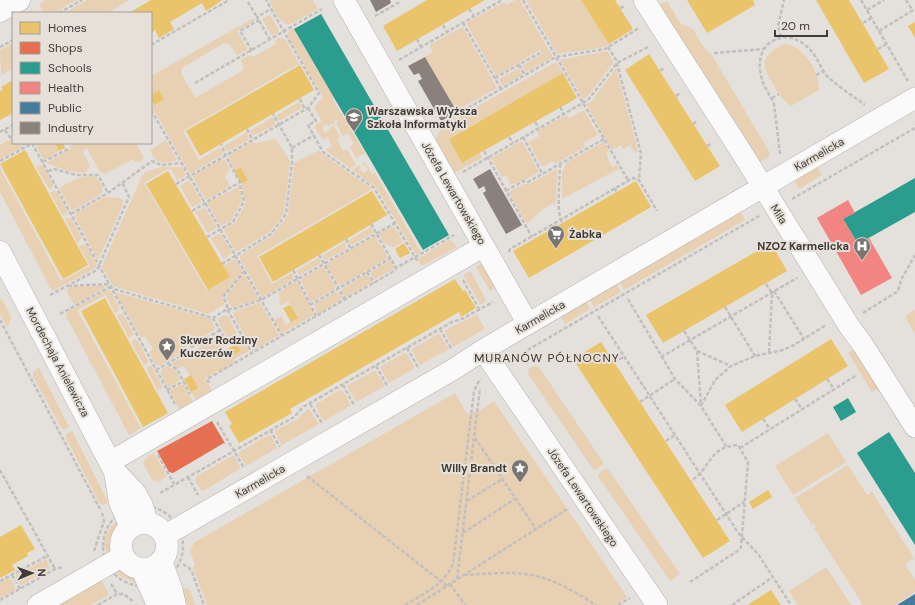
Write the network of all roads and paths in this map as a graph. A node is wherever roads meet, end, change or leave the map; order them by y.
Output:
1 (19, 0) edge
2 (82, 0) edge
3 (229, 0) edge
4 (266, 0) edge
5 (344, 0) edge
6 (400, 0) edge
7 (500, 0) edge
8 (523, 0) edge
9 (644, 0) edge
10 (784, 0) edge
11 (861, 0) edge
12 (884, 0) edge
13 (906, 0) edge
14 (248, 2) dead end
15 (625, 6) dead end
16 (620, 8) dead end
17 (271, 9) junction
18 (322, 9) dead end
19 (469, 9) dead end
20 (866, 10) junction
21 (914, 10) edge
22 (0, 11) edge
23 (61, 12) edge
24 (474, 16) junction
25 (257, 17) junction
26 (871, 18) junction
27 (259, 20) junction
28 (463, 23) junction
29 (863, 23) dead end
30 (443, 24) dead end
31 (358, 26) junction
32 (639, 28) dead end
33 (879, 30) junction
34 (284, 32) junction
35 (447, 32) junction
36 (781, 37) junction
37 (417, 39) dead end
38 (270, 40) junction
39 (12, 41) edge
40 (152, 44) edge
41 (886, 44) junction
42 (650, 46) dead end
43 (0, 47) edge
44 (422, 47) junction
45 (608, 47) junction
46 (764, 49) junction
47 (878, 49) dead end
48 (252, 51) junction
49 (540, 53) dead end
50 (714, 53) dead end
51 (556, 57) junction
52 (617, 63) junction
53 (519, 65) junction
54 (664, 68) dead end
55 (383, 69) junction
56 (660, 71) dead end
57 (824, 71) junction
58 (525, 75) junction
59 (816, 75) dead end
60 (495, 78) junction
61 (195, 83) dead end
62 (501, 89) junction
63 (912, 90) edge
64 (680, 94) dead end
65 (778, 94) dead end
66 (676, 96) dead end
67 (772, 98) junction
68 (300, 99) dead end
69 (583, 103) junction
70 (865, 105) dead end
71 (560, 107) dead end
72 (307, 108) junction
73 (152, 112) edge
74 (273, 114) dead end
75 (564, 114) junction
76 (697, 121) dead end
77 (535, 122) dead end
78 (279, 124) junction
79 (693, 124) dead end
80 (12, 126) edge
81 (538, 128) junction
82 (915, 128) edge
83 (247, 129) dead end
84 (4, 130) junction
85 (0, 132) edge
86 (314, 135) junction
87 (421, 136) junction
88 (509, 137) dead end
89 (523, 138) junction
90 (252, 139) junction
91 (604, 139) junction
92 (12, 140) edge
93 (513, 143) junction
94 (24, 144) edge
95 (33, 144) edge
96 (221, 144) dead end
97 (711, 144) dead end
98 (29, 146) joint
99 (707, 146) dead end
100 (68, 148) dead end
101 (292, 148) junction
102 (484, 151) dead end
103 (225, 155) junction
104 (781, 156) dead end
105 (487, 158) junction
106 (0, 161) edge
107 (42, 162) junction
108 (182, 164) junction
109 (560, 164) junction
110 (48, 171) junction
111 (542, 173) junction
112 (189, 176) junction
113 (628, 180) junction
114 (638, 180) junction
115 (447, 181) junction
116 (122, 182) junction
117 (240, 182) junction
118 (176, 184) dead end
119 (763, 187) junction
120 (614, 188) junction
121 (506, 191) junction
122 (617, 192) dead end
123 (108, 193) junction
124 (787, 201) dead end
125 (205, 203) junction
126 (588, 204) junction
127 (590, 208) dead end
128 (657, 210) dead end
129 (192, 211) dead end
130 (71, 214) junction
131 (763, 214) dead end
132 (560, 220) junction
133 (394, 223) junction
134 (562, 223) dead end
135 (371, 224) dead end
136 (220, 229) junction
137 (377, 233) junction
138 (454, 236) dead end
139 (533, 236) junction
140 (207, 237) dead end
141 (536, 238) dead end
142 (346, 239) dead end
143 (484, 246) junction
144 (350, 248) junction
145 (0, 252) edge
146 (319, 255) dead end
147 (508, 255) dead end
148 (915, 255) edge
149 (236, 256) junction
150 (391, 258) junction
151 (415, 258) junction
152 (222, 264) dead end
153 (324, 264) junction
154 (99, 266) junction
155 (396, 268) junction
156 (420, 268) dead end
157 (293, 270) dead end
158 (245, 271) junction
159 (368, 272) junction
160 (797, 278) dead end
161 (298, 279) junction
162 (462, 279) dead end
163 (374, 282) junction
164 (766, 284) dead end
165 (68, 286) junction
166 (110, 287) junction
167 (338, 288) junction
168 (773, 292) junction
169 (50, 295) dead end
170 (345, 299) junction
171 (628, 299) dead end
172 (261, 300) junction
173 (493, 302) dead end
174 (310, 304) junction
175 (725, 307) dead end
176 (227, 309) junction
177 (480, 309) junction
178 (60, 314) dead end
179 (316, 316) junction
180 (598, 316) dead end
181 (731, 316) junction
182 (858, 316) dead end
183 (213, 318) junction
184 (0, 320) edge
185 (528, 324) junction
186 (826, 325) dead end
187 (440, 329) junction
188 (220, 330) junction
189 (684, 331) dead end
190 (242, 336) junction
191 (282, 336) junction
192 (804, 339) junction
193 (690, 340) junction
194 (407, 348) junction
195 (452, 350) dead end
196 (483, 350) junction
197 (696, 351) junction
198 (252, 353) junction
199 (769, 353) junction
200 (624, 356) junction
201 (755, 356) junction
202 (661, 357) junction
203 (509, 361) dead end
204 (614, 362) dead end
205 (167, 364) junction
206 (376, 366) junction
207 (731, 366) junction
208 (419, 369) dead end
209 (156, 370) junction
210 (857, 375) dead end
211 (484, 377) dead end
212 (675, 379) junction
213 (827, 379) dead end
214 (184, 381) junction
215 (343, 385) junction
216 (388, 387) dead end
217 (480, 388) dead end
218 (834, 389) junction
219 (167, 390) junction
220 (649, 396) junction
221 (219, 398) junction
222 (795, 399) dead end
223 (640, 402) dead end
224 (310, 404) junction
225 (701, 406) junction
226 (355, 407) dead end
227 (802, 409) junction
228 (191, 415) junction
229 (763, 419) dead end
230 (217, 421) dead end
231 (323, 425) dead end
232 (915, 427) edge
233 (770, 429) junction
234 (270, 430) junction
235 (675, 435) junction
236 (474, 438) junction
237 (666, 441) dead end
238 (726, 446) junction
239 (740, 448) junction
240 (282, 449) dead end
241 (154, 450) dead end
242 (234, 451) junction
243 (113, 467) junction
244 (0, 470) edge
245 (245, 470) dead end
246 (305, 475) dead end
247 (700, 475) junction
248 (188, 477) junction
249 (502, 479) junction
250 (692, 481) dead end
251 (174, 484) junction
252 (160, 493) dead end
253 (200, 497) dead end
254 (515, 498) junction
255 (466, 502) junction
256 (745, 502) junction
257 (569, 508) dead end
258 (726, 514) junction
259 (717, 520) dead end
260 (141, 525) junction
261 (536, 529) junction
262 (463, 533) junction
263 (742, 537) junction
264 (93, 555) dead end
265 (114, 555) junction
266 (47, 556) junction
267 (161, 564) junction
268 (12, 575) junction
269 (464, 575) junction
270 (773, 577) junction
271 (457, 579) junction
272 (0, 581) edge
273 (442, 582) junction
274 (690, 582) dead end
275 (450, 584) junction
276 (447, 586) junction
277 (20, 589) junction
278 (631, 597) dead end
279 (0, 600) edge
280 (134, 601) dead end
281 (38, 605) edge
282 (98, 605) edge
283 (158, 605) edge
284 (175, 605) edge
285 (204, 605) edge
286 (405, 605) edge
287 (417, 605) edge
288 (464, 605) edge
289 (596, 605) edge
290 (618, 605) edge
291 (657, 605) edge
292 (732, 605) edge
293 (791, 605) edge

1 - 22 street
2 - 23 path
3 - 40 path
4 - 17 path
5 - 31 street, Józefa Lewartowskiego
6 - 31 path
7 - 24 path
8 - 51 path
9 - 119 street, Miła
10 - 36 path
11 - 20 path
12 - 20 path
13 - 21 path
14 - 25 path
15 - 16 path
17 - 25 path
17 - 34 path
18 - 34 path
19 - 24 path
20 - 26 path
21 - 33 path
24 - 28 path
25 - 27 path
26 - 29 path
26 - 33 path
27 - 38 path
27 - 48 path
28 - 35 path
28 - 60 path
30 - 35 path
31 - 55 street, Józefa Lewartowskiego
32 - 45 path
33 - 41 path
34 - 38 path
34 - 72 path
35 - 44 path
36 - 46 path
36 - 57 path
37 - 44 path
38 - 48 path
39 - 43 path
41 - 47 path
41 - 63 path
42 - 52 path
44 - 55 path
45 - 51 path
45 - 52 path
46 - 50 path
46 - 67 path
48 - 61 path
49 - 53 path
51 - 58 path
51 - 69 path
52 - 69 path
52 - 114 path
53 - 58 path
53 - 60 path
54 - 56 path
55 - 87 street, Józefa Lewartowskiego
57 - 59 path
57 - 70 path
58 - 62 path
60 - 62 path
62 - 87 path
63 - 119 street, Karmelicka
64 - 66 path
65 - 67 path
67 - 104 path
68 - 72 path
69 - 75 path
69 - 91 path
71 - 75 path
72 - 78 path
72 - 86 path
73 - 108 path
74 - 78 path
75 - 81 path
76 - 79 path
77 - 81 path
78 - 90 path
78 - 101 path
80 - 84 path
81 - 89 path
82 - 124 path
83 - 90 path
84 - 85 path
84 - 92 path
86 - 101 path
86 - 133 path
87 - 115 street, Józefa Lewartowskiego
88 - 93 path
89 - 93 path
89 - 111 path
90 - 103 path
91 - 109 path
91 - 113 path
93 - 105 path
94 - 98 path
95 - 107 path
96 - 103 path
97 - 99 path
98 - 106 path
100 - 107 path
101 - 149 path
102 - 105 path
103 - 112 path
103 - 117 path
105 - 115 path
105 - 121 path
107 - 110 path
108 - 112 path
108 - 116 path
109 - 111 path
109 - 132 path
110 - 123 path
110 - 130 path
111 - 121 path
112 - 118 path
112 - 125 path
113 - 114 path
113 - 120 path
114 - 128 path
115 - 143 street, Józefa Lewartowskiego
116 - 123 path
116 - 154 path
117 - 125 path
117 - 136 path
119 - 185 street, Karmelicka
119 - 232 street, Miła
120 - 122 path
120 - 126 path
121 - 139 path
123 - 130 path
125 - 129 path
125 - 136 path
126 - 127 path
126 - 132 path
130 - 154 path
131 - 203 path
132 - 134 path
132 - 139 path
133 - 137 path
133 - 151 path
135 - 137 path
136 - 140 path
136 - 149 path
137 - 144 path
137 - 150 path
138 - 151 path
139 - 141 path
139 - 147 path
142 - 144 path
143 - 185 street, Józefa Lewartowskiego
143 - 221 street
144 - 153 path
145 - 243 street, Mordechaja Anielewicza
146 - 153 path
148 - 182 path
149 - 152 path
149 - 158 path
150 - 155 path
150 - 159 path
151 - 155 path
151 - 156 path
153 - 161 path
153 - 167 path
154 - 165 path
154 - 166 path
155 - 163 path
157 - 161 path
158 - 172 path
158 - 176 path
159 - 163 path
159 - 167 path
160 - 168 path
161 - 172 path
161 - 174 path
162 - 177 path
163 - 170 path
164 - 168 path
165 - 166 path
165 - 169 path
166 - 178 path
166 - 183 path
166 - 209 path
167 - 170 path
167 - 174 path
168 - 181 path
168 - 192 path
168 - 199 path
170 - 179 path
171 - 202 path
172 - 176 path
172 - 191 path
173 - 177 path
174 - 179 path
175 - 181 path
176 - 183 path
176 - 190 path
177 - 187 path
179 - 191 path
180 - 200 path
181 - 193 path
181 - 201 path
183 - 188 path
184 - 264 path
185 - 196 street, Karmelicka
186 - 192 path
187 - 194 path
187 - 195 path
188 - 190 path
188 - 205 path
189 - 193 path
190 - 198 path
191 - 198 path
192 - 199 path
193 - 197 path
193 - 202 path
194 - 206 path
194 - 208 path
196 - 260 street, Karmelicka
196 - 291 street, Józefa Lewartowskiego
197 - 207 path
197 - 225 path
198 - 221 path
199 - 201 path
200 - 204 path
200 - 220 path
201 - 207 path
202 - 212 path
205 - 209 path
205 - 214 path
206 - 215 path
206 - 216 path
207 - 225 path
209 - 219 path
210 - 218 path
211 - 273 path
212 - 220 path
212 - 225 path
213 - 218 path
214 - 219 path
214 - 228 path
215 - 224 path
215 - 226 path
217 - 236 path
218 - 227 path
219 - 228 path
220 - 223 path
220 - 235 path
221 - 228 street
222 - 227 path
224 - 231 path
224 - 234 path
225 - 238 path
227 - 233 path
228 - 243 street
229 - 233 path
230 - 242 path
233 - 239 path
234 - 240 path
234 - 242 path
235 - 237 path
235 - 247 path
236 - 249 path
236 - 255 path
238 - 239 path
238 - 247 path
239 - 256 path
241 - 251 path
242 - 245 path
242 - 248 path
243 - 260 street, Mordechaja Anielewicza
244 - 266 path
246 - 273 path
247 - 250 path
247 - 258 path
248 - 251 path
248 - 253 path
249 - 254 path
249 - 255 path
251 - 252 path
254 - 261 path
254 - 262 path
255 - 262 path
256 - 258 path
256 - 263 path
257 - 261 path
258 - 259 path
258 - 263 path
260 - 265 street
260 - 265 path
260 - 267 street, Mordechaja Anielewicza
261 - 269 path
262 - 271 path
263 - 270 path
263 - 274 path
265 - 267 street
265 - 281 street
266 - 268 path
266 - 277 path
267 - 283 street
267 - 284 street
267 - 285 path
268 - 272 path
268 - 277 path
269 - 271 path
269 - 289 path
270 - 292 path
270 - 293 path
271 - 275 path
273 - 276 path
273 - 286 path
275 - 276 path
275 - 288 path
276 - 287 path
277 - 279 path
278 - 290 path
280 - 282 path

